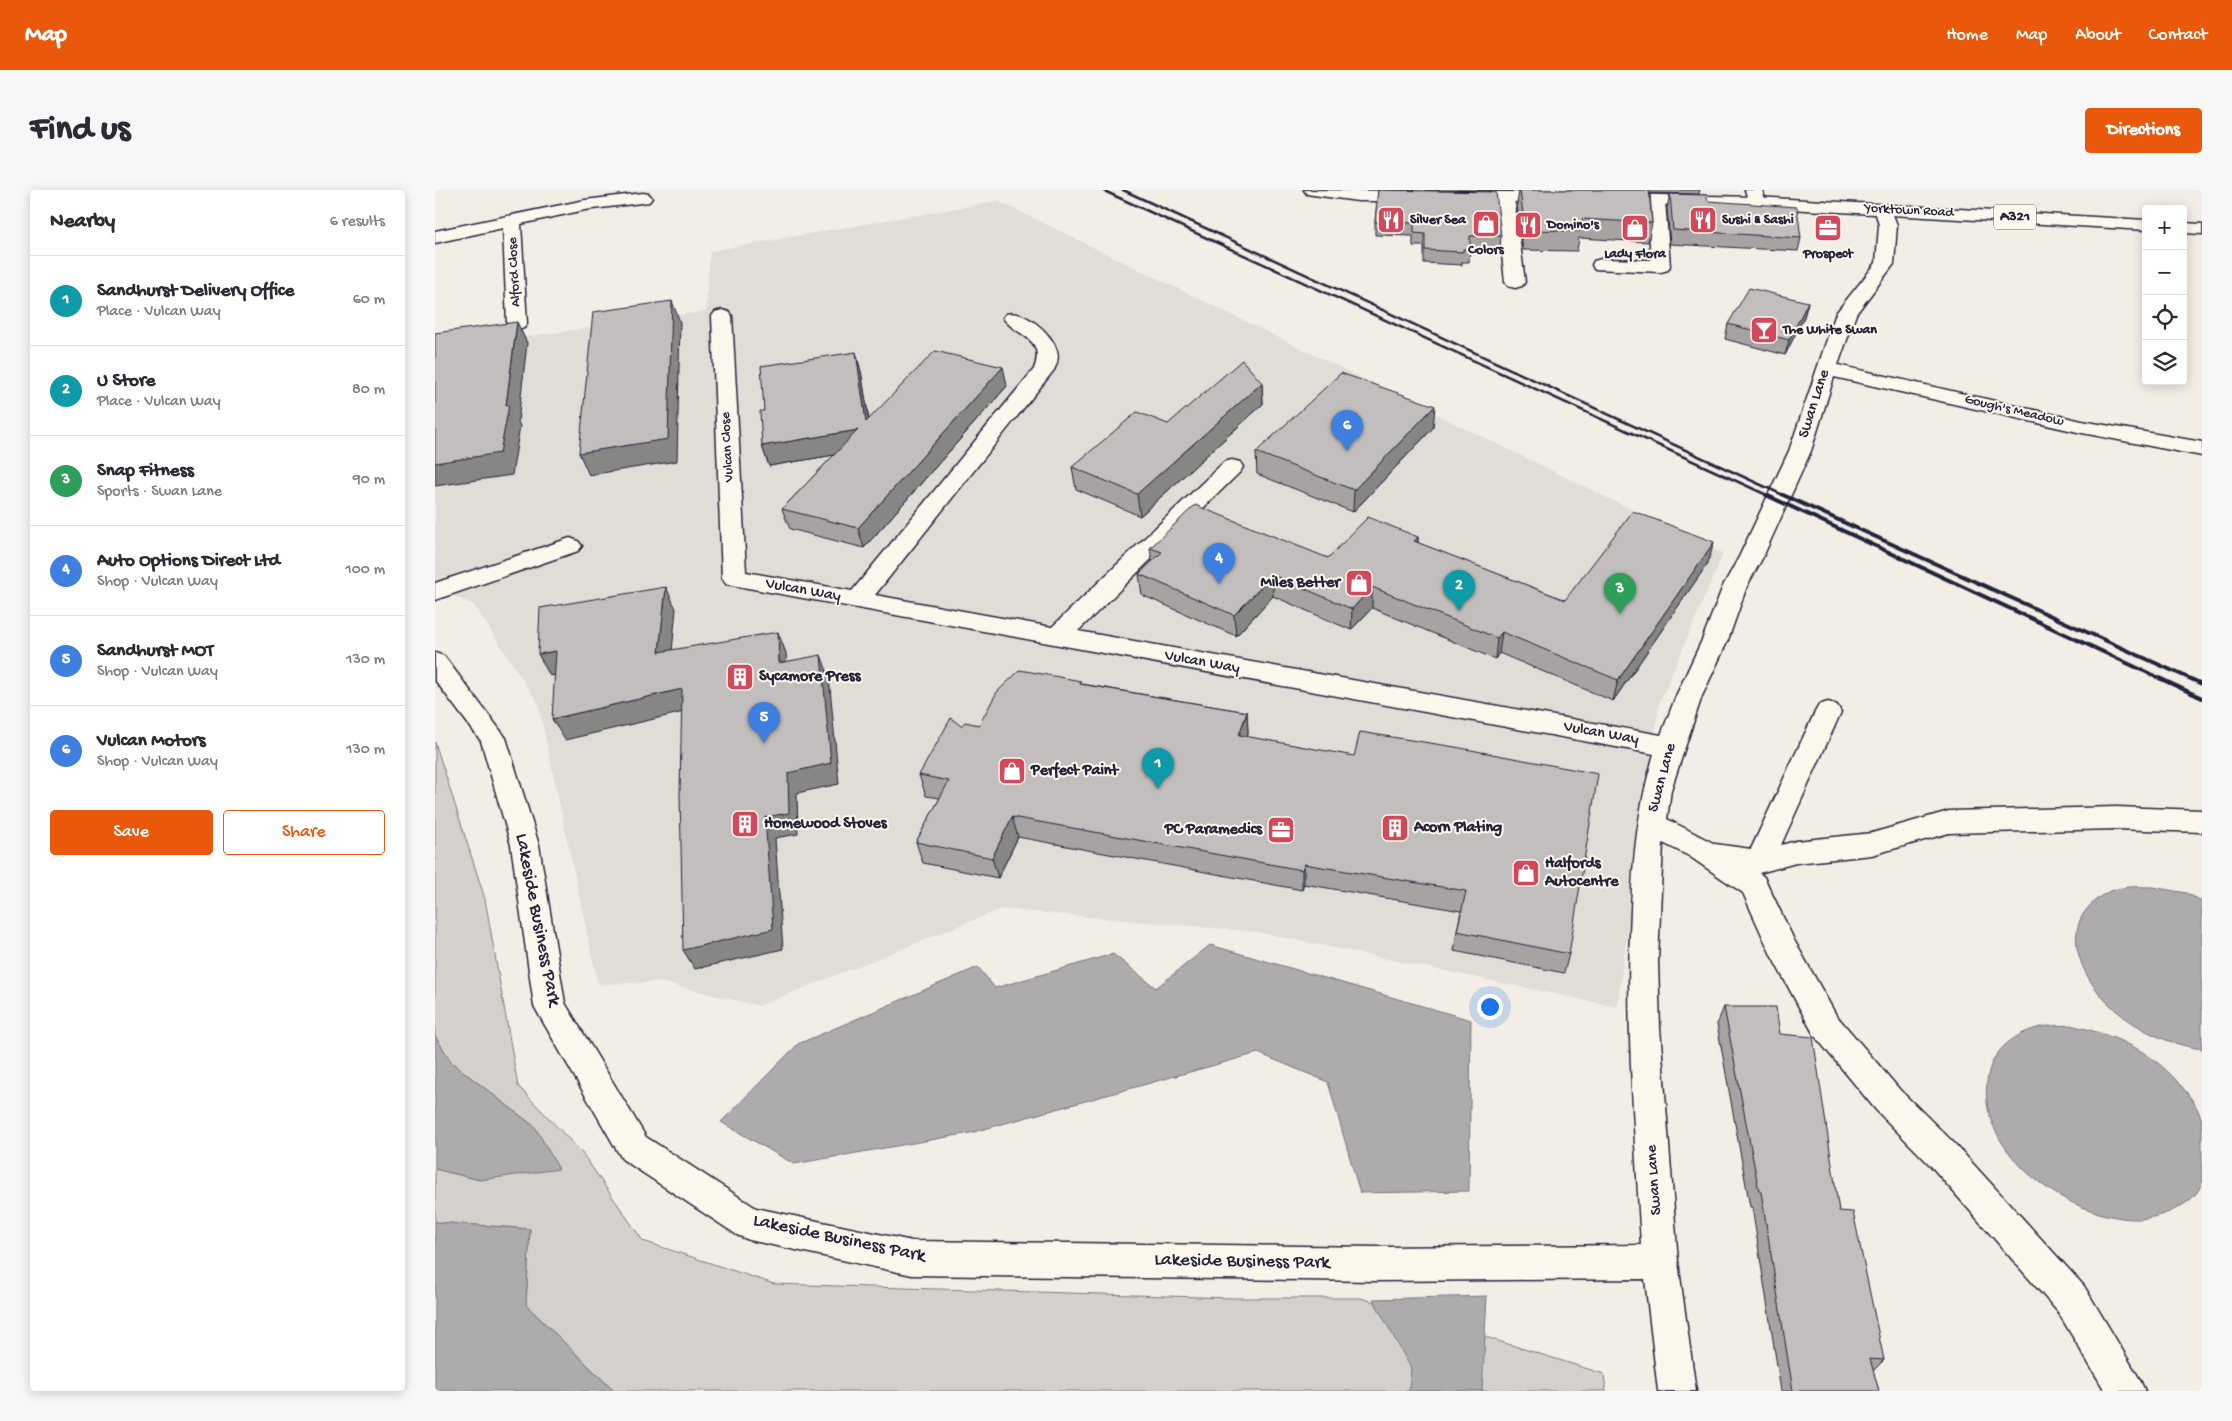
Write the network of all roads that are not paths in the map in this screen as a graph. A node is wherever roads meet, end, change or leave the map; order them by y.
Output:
1 (1313, 190) edge
2 (1426, 196) edge
3 (1446, 196) edge
4 (1755, 196) edge
5 (1505, 197) junction
6 (585, 198) edge
7 (643, 198) dead end
8 (1573, 198) edge
9 (1593, 198) edge
10 (1656, 200) junction
11 (1884, 211) junction
12 (512, 220) junction
13 (2142, 226) edge
14 (2187, 228) edge
15 (2202, 229) edge
16 (435, 237) edge
17 (1601, 265) dead end
18 (1515, 282) dead end
19 (722, 316) dead end
20 (1013, 318) dead end
21 (517, 324) edge
22 (1826, 369) junction
23 (2202, 450) edge
24 (1232, 467) dead end
25 (570, 546) dead end
26 (734, 578) joint
27 (435, 592) edge
28 (857, 601) junction
29 (1057, 637) junction
30 (435, 662) edge
31 (1829, 712) dead end
32 (1670, 747) junction
33 (2202, 822) edge
34 (1652, 824) junction
35 (1705, 853) junction
36 (1759, 862) junction
37 (1660, 1262) junction
38 (1677, 1391) edge
39 (2126, 1391) edge

1 - 2 street
3 - 5 street
4 - 10 street, Yorktown Road / A321
4 - 11 street, Yorktown Road / A321
5 - 8 street
5 - 18 street
6 - 7 street, Alford Close
6 - 12 street, Alford Close
9 - 10 street, Yorktown Road / A321
10 - 17 street
11 - 13 street, Yorktown Road / A321
11 - 22 street, Swan Lane
12 - 16 street, Alford Close
12 - 21 street, Alford Close
14 - 15 street
19 - 26 street, Vulcan Close
20 - 28 street
22 - 23 street, Gough's Meadow
22 - 32 street, Swan Lane
24 - 29 street
25 - 27 street
26 - 28 street, Vulcan Way
28 - 29 street, Vulcan Way
29 - 32 street, Vulcan Way
30 - 37 street, Lakeside Business Park
31 - 36 street
32 - 34 street, Swan Lane
33 - 36 street
34 - 35 street
34 - 37 street, Swan Lane
35 - 36 street
35 - 39 street
37 - 38 street, Swan Lane

